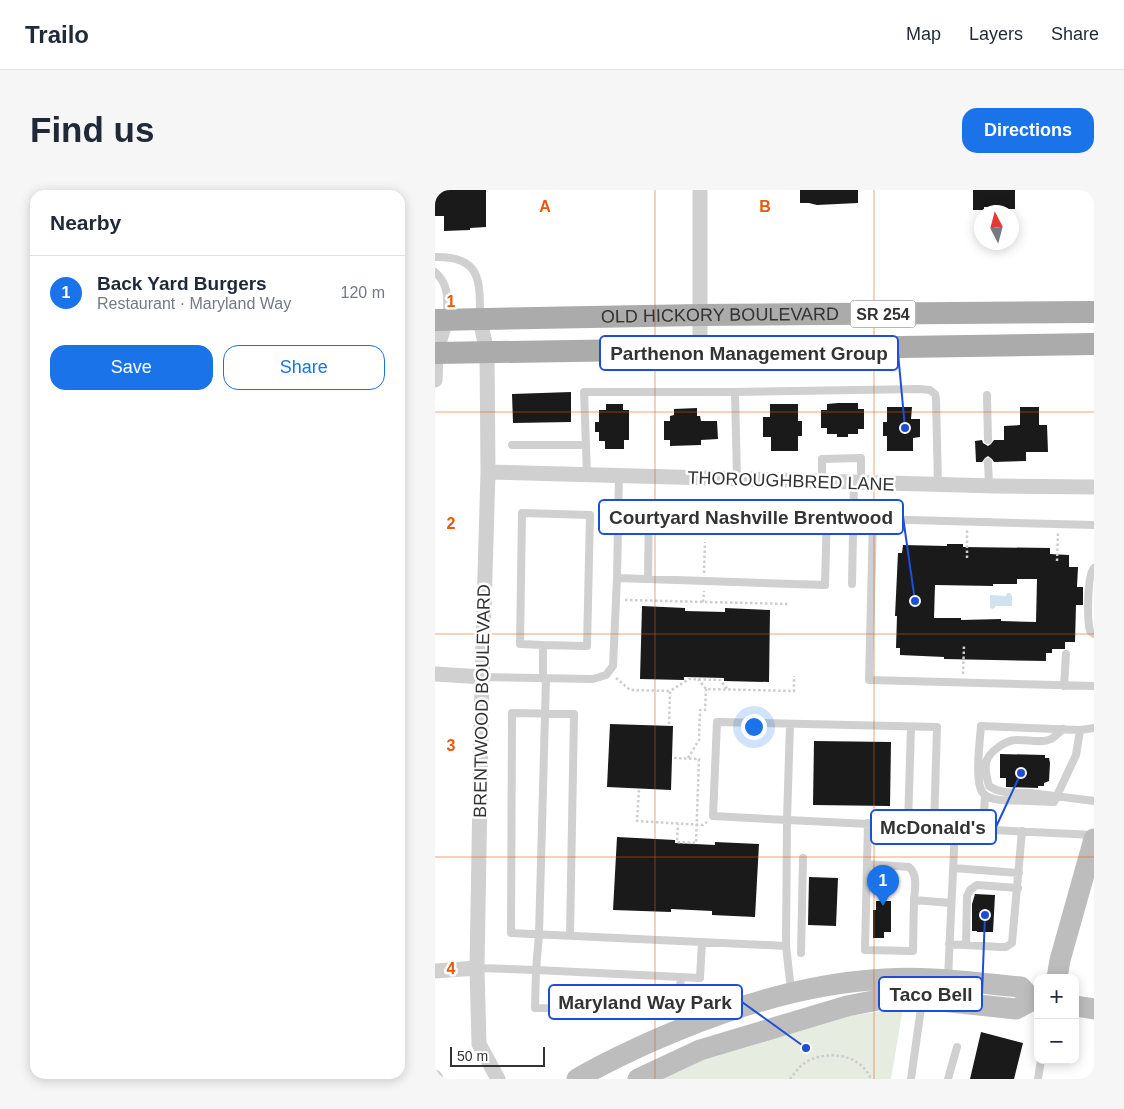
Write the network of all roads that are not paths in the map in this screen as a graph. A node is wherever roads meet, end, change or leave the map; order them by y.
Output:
1 (700, 190) edge
2 (435, 257) edge
3 (435, 272) edge
4 (1094, 312) edge
5 (700, 315) junction
6 (441, 320) edge
7 (481, 320) junction
8 (1094, 344) edge
9 (700, 349) junction
10 (487, 352) junction
11 (435, 353) edge
12 (435, 380) edge
13 (735, 392) junction
14 (987, 395) dead end
15 (988, 440) dead end
16 (512, 445) dead end
17 (586, 445) junction
18 (988, 462) dead end
19 (488, 472) junction
20 (587, 475) junction
21 (619, 476) junction
22 (737, 479) junction
23 (821, 481) junction
24 (858, 482) junction
25 (938, 484) junction
26 (989, 486) junction
27 (1094, 487) edge
28 (827, 512) junction
29 (854, 516) junction
30 (873, 519) junction
31 (1094, 525) edge
32 (1094, 568) edge
33 (617, 578) junction
34 (648, 579) junction
35 (852, 584) dead end
36 (1094, 634) edge
37 (543, 645) junction
38 (1065, 654) dead end
39 (435, 674) edge
40 (482, 676) junction
41 (544, 679) junction
42 (1065, 686) junction
43 (1094, 686) edge
44 (544, 714) junction
45 (790, 724) junction
46 (911, 727) junction
47 (1094, 728) edge
48 (1063, 729) junction
49 (1081, 730) junction
50 (985, 795) junction
51 (1057, 797) junction
52 (1094, 801) edge
53 (787, 820) junction
54 (868, 823) junction
55 (908, 825) junction
56 (934, 827) junction
57 (955, 828) junction
58 (983, 830) junction
59 (1022, 832) junction
60 (1094, 835) edge
61 (1094, 839) edge
62 (803, 858) dead end
63 (867, 864) junction
64 (953, 868) junction
65 (1019, 873) junction
66 (1017, 888) junction
67 (914, 900) junction
68 (951, 902) junction
69 (539, 934) junction
70 (570, 935) junction
71 (702, 942) junction
72 (949, 944) junction
73 (966, 945) junction
74 (785, 946) junction
75 (801, 954) dead end
76 (477, 968) junction
77 (536, 970) junction
78 (435, 971) edge
79 (1058, 974) edge
80 (681, 977) junction
81 (948, 981) junction
82 (791, 992) junction
83 (922, 999) junction
84 (1034, 999) edge
85 (1034, 1000) edge
86 (1079, 1007) edge
87 (1094, 1009) edge
88 (799, 1020) junction
89 (957, 1048) dead end
90 (1040, 1064) edge
91 (497, 1079) edge
92 (577, 1079) edge
93 (638, 1079) edge
94 (911, 1079) edge
95 (948, 1079) edge
96 (1038, 1079) edge

1 - 5 street
2 - 7 lane
3 - 6 lane
4 - 5 main road, OLD HICKORY BOULEVARD / SR 254
5 - 7 main road, OLD HICKORY BOULEVARD / SR 254
5 - 9 street
6 - 7 main road, OLD HICKORY BOULEVARD / SR 254
6 - 11 street
7 - 10 street, BRENTWOOD BOULEVARD
8 - 9 main road, OLD HICKORY BOULEVARD / SR 254
9 - 10 main road, OLD HICKORY BOULEVARD / SR 254
10 - 11 main road, OLD HICKORY BOULEVARD / SR 254
10 - 19 street, BRENTWOOD BOULEVARD
11 - 12 street
13 - 17 lane
13 - 22 lane
13 - 25 lane
14 - 15 lane
16 - 17 lane
17 - 20 lane
18 - 26 lane
19 - 20 street, THOROUGHBRED LANE
19 - 40 street, BRENTWOOD BOULEVARD
20 - 21 street, THOROUGHBRED LANE
21 - 22 street, THOROUGHBRED LANE
21 - 33 lane
22 - 23 street, THOROUGHBRED LANE
23 - 24 street, THOROUGHBRED LANE
23 - 24 lane
24 - 25 street, THOROUGHBRED LANE
24 - 29 lane
25 - 26 street, THOROUGHBRED LANE
26 - 27 street, THOROUGHBRED LANE
28 - 29 lane
28 - 34 lane
28 - 34 lane
29 - 30 lane
29 - 35 lane
30 - 31 lane
30 - 42 lane
32 - 36 lane
33 - 34 lane
33 - 41 lane
37 - 37 lane
37 - 41 lane
38 - 42 lane
39 - 40 street
40 - 41 lane
40 - 76 street, BRENTWOOD BOULEVARD
41 - 44 lane
42 - 43 lane
44 - 69 lane
44 - 69 lane
44 - 70 lane
45 - 46 lane
45 - 53 lane
45 - 53 lane
46 - 55 lane
46 - 56 lane
47 - 49 lane
48 - 49 lane
48 - 50 lane
48 - 51 lane
49 - 51 lane
50 - 51 lane
50 - 58 lane
51 - 52 lane
53 - 54 lane
53 - 74 lane
54 - 55 lane
54 - 63 lane
55 - 56 lane
56 - 57 lane
57 - 58 lane
57 - 64 lane
58 - 59 lane
59 - 60 lane
59 - 65 lane
61 - 79 main road
62 - 75 lane
63 - 67 lane
63 - 67 lane
64 - 65 lane
64 - 68 lane
65 - 66 lane
66 - 73 lane
66 - 73 lane
67 - 68 lane
68 - 72 lane
69 - 70 lane
69 - 77 lane
70 - 71 lane
71 - 74 lane
71 - 80 lane
72 - 73 lane
72 - 81 lane
74 - 82 lane
76 - 77 lane
76 - 78 street
76 - 91 street, BRENTWOOD BOULEVARD
77 - 80 lane
77 - 80 lane
81 - 82 main road
81 - 84 main road
82 - 88 main road
82 - 92 main road
83 - 85 main road
83 - 88 main road
83 - 94 lane
86 - 87 main road
88 - 93 main road
89 - 95 lane
90 - 96 lane

